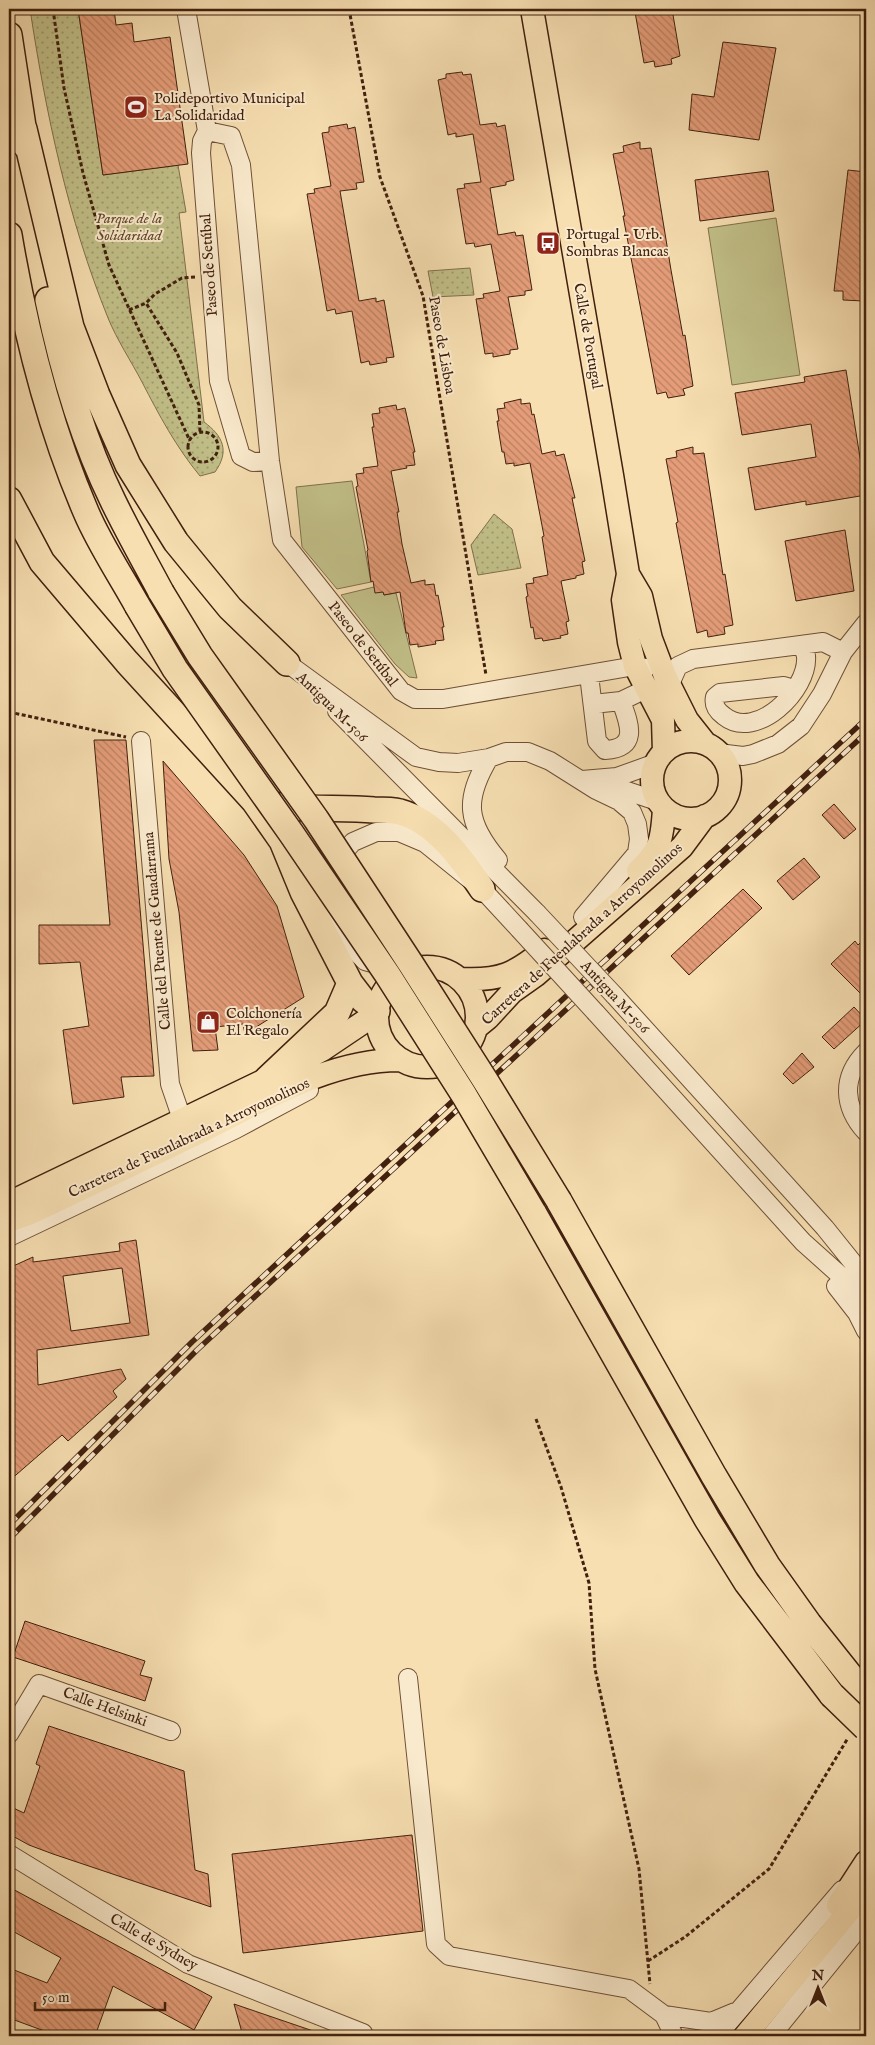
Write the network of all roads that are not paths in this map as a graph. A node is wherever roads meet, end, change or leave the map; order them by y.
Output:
1 (186, 9) edge
2 (532, 9) edge
3 (9, 35) edge
4 (24, 129) junction
5 (207, 131) junction
6 (9, 235) edge
7 (270, 461) junction
8 (9, 500) edge
9 (628, 574) junction
10 (866, 623) edge
11 (802, 645) junction
12 (843, 652) junction
13 (287, 663) junction
14 (635, 666) junction
15 (589, 675) junction
16 (667, 680) junction
17 (646, 689) junction
18 (794, 689) dead end
19 (621, 700) junction
20 (593, 704) junction
21 (141, 741) road end
22 (712, 749) junction
23 (489, 758) junction
24 (660, 758) junction
25 (589, 785) junction
26 (254, 801) junction
27 (661, 805) junction
28 (705, 816) junction
29 (482, 889) junction
30 (537, 913) junction
31 (584, 917) junction
32 (411, 969) junction
33 (462, 980) junction
34 (350, 984) junction
35 (377, 1012) junction
36 (477, 1027) junction
37 (866, 1052) edge
38 (402, 1060) junction
39 (351, 1066) junction
40 (267, 1079) junction
41 (182, 1120) junction
42 (866, 1132) edge
43 (121, 1184) junction
44 (11, 1201) edge
45 (9, 1221) edge
46 (825, 1228) junction
47 (9, 1237) edge
48 (803, 1242) junction
49 (9, 1248) edge
50 (866, 1264) edge
51 (866, 1279) edge
52 (866, 1304) edge
53 (866, 1331) edge
54 (408, 1678) dead end
55 (859, 1685) edge
56 (172, 1731) dead end
57 (859, 1731) edge
58 (9, 1734) edge
59 (9, 1854) edge
60 (866, 1863) edge
61 (866, 1891) edge
62 (866, 1919) edge
63 (778, 1998) junction
64 (740, 2009) junction
65 (658, 2011) junction
66 (364, 2035) edge
67 (674, 2036) edge
68 (717, 2036) edge
69 (745, 2036) edge
70 (771, 2036) edge

1 - 5 street, Paseo de Setúbal
2 - 9 main road, Calle de Portugal
3 - 4 highway
4 - 13 highway
4 - 55 highway, bridge
5 - 7 street, Paseo de Setúbal
5 - 7 street, Paseo de Setúbal
6 - 57 highway, bridge
7 - 15 street, Paseo de Setúbal
8 - 26 highway
9 - 14 main road, Calle de Portugal
9 - 16 main road, Calle de Portugal
10 - 12 street
11 - 12 street
11 - 16 street
11 - 18 street
12 - 22 street
13 - 23 street
13 - 30 street, Antigua M-506
14 - 15 street, Paseo de Setúbal
14 - 16 street, Paseo de Setúbal
14 - 17 main road, Calle de Portugal
15 - 20 street
16 - 22 main road, Calle de Portugal
17 - 19 street
17 - 24 main road, Calle de Portugal
19 - 20 street
19 - 20 street
21 - 41 street, Calle del Puente de Guadarrama
22 - 24 main road
22 - 28 main road
23 - 25 street
23 - 30 street
24 - 25 street
24 - 27 main road
25 - 27 street
25 - 31 street
26 - 29 highway
26 - 34 highway
27 - 28 main road
27 - 31 main road, Carretera de Fuenlabrada a Arroyomolinos
28 - 36 main road, Carretera de Fuenlabrada a Arroyomolinos
29 - 32 street, Antigua M-506
29 - 48 street, Antigua M-506, bridge
30 - 46 street, Antigua M-506, bridge
31 - 33 main road, Carretera de Fuenlabrada a Arroyomolinos
32 - 33 main road
32 - 35 main road
33 - 36 main road
34 - 35 highway
34 - 40 highway
35 - 38 main road
35 - 40 main road, Carretera de Fuenlabrada a Arroyomolinos
36 - 38 main road
37 - 42 street
38 - 39 main road, Carretera de Fuenlabrada a Arroyomolinos
39 - 43 street
39 - 45 main road, Carretera de Fuenlabrada a Arroyomolinos
40 - 41 main road, Carretera de Fuenlabrada a Arroyomolinos
41 - 44 main road, Carretera de Fuenlabrada a Arroyomolinos
43 - 47 street
43 - 49 street
46 - 50 street
46 - 51 street, Antigua M-506
48 - 52 street, Antigua M-506
48 - 53 street
54 - 65 street
56 - 58 street, Calle Helsinki
59 - 66 street, Calle de Sydney
60 - 63 main road
60 - 64 street
61 - 63 main road
62 - 70 street
63 - 69 main road
64 - 65 street
64 - 68 street
65 - 67 street

